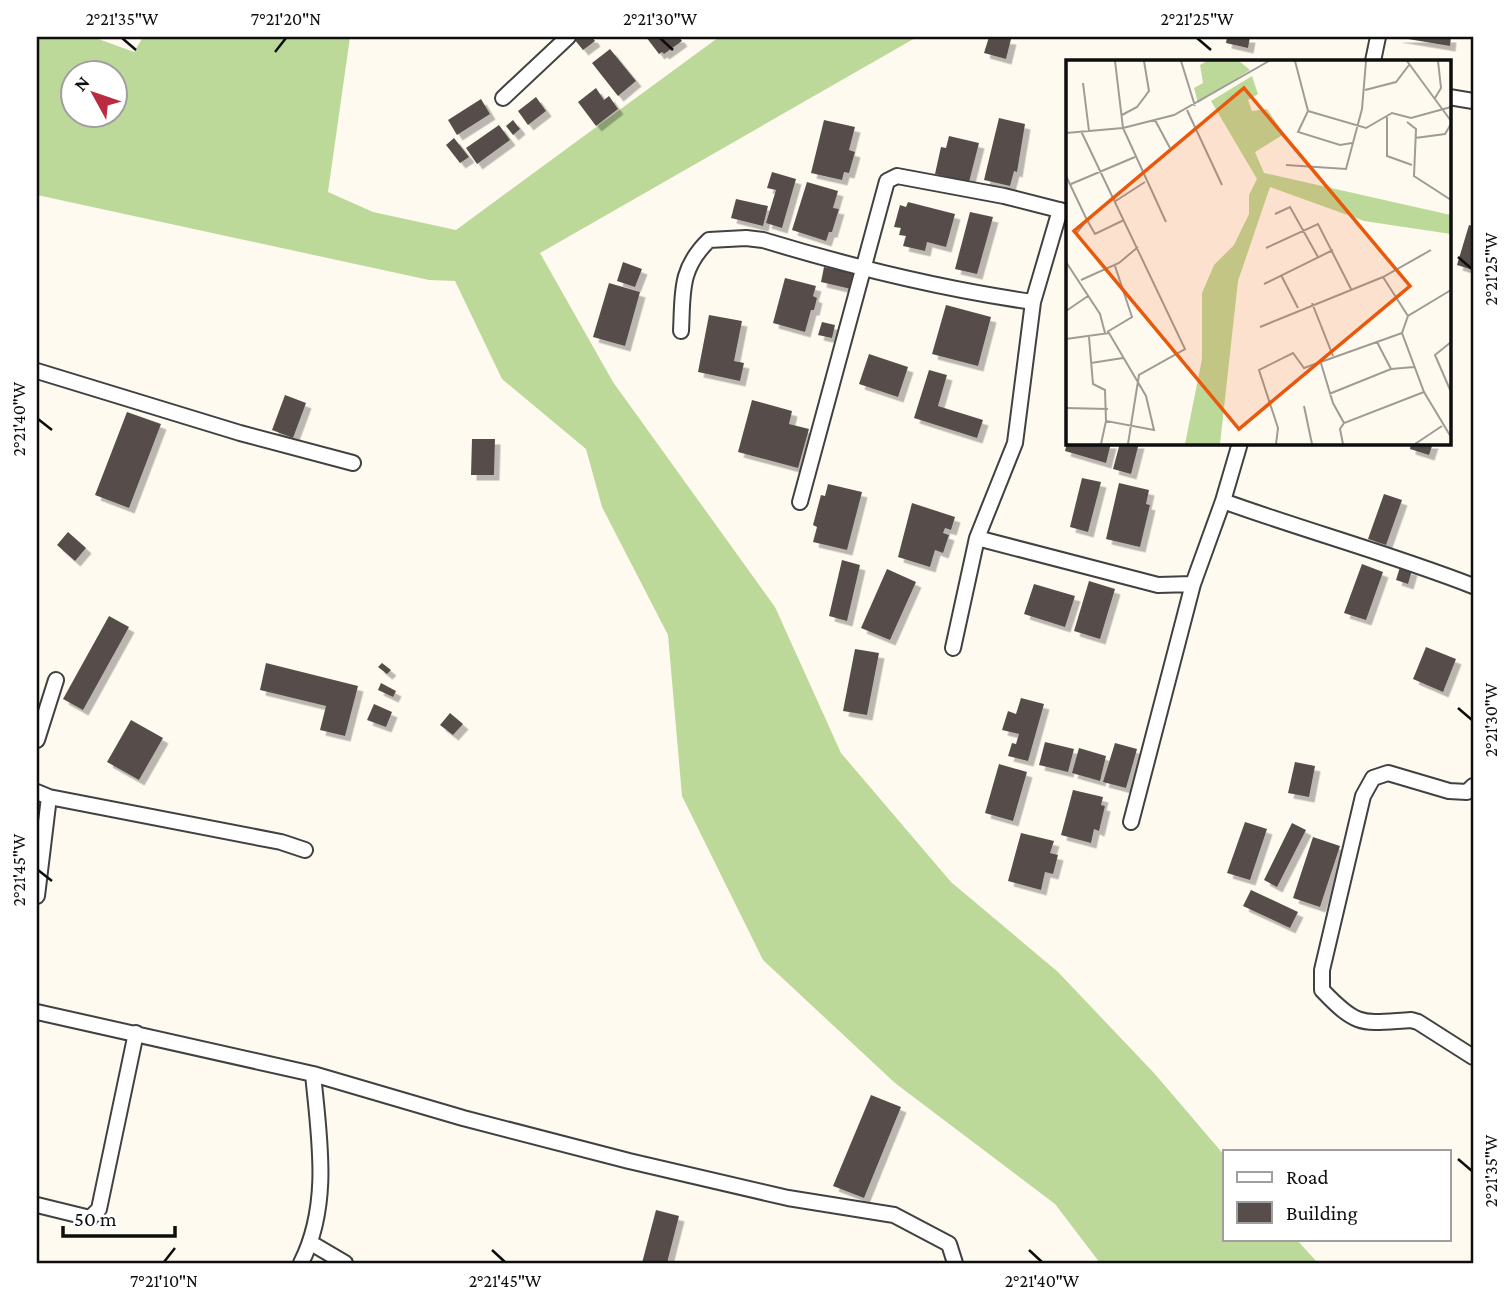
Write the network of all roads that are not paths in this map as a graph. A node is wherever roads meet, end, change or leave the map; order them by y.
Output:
1 (568, 37) edge
2 (1378, 37) edge
3 (1373, 60) edge
4 (1450, 97) edge
5 (503, 98) dead end
6 (1473, 102) edge
7 (1064, 211) edge
8 (861, 269) junction
9 (1033, 303) junction
10 (681, 331) dead end
11 (37, 371) edge
12 (1240, 444) edge
13 (353, 463) dead end
14 (1223, 501) junction
15 (800, 502) dead end
16 (977, 538) junction
17 (1193, 584) junction
18 (1473, 586) edge
19 (953, 648) dead end
20 (56, 680) dead end
21 (37, 740) edge
22 (1473, 786) edge
23 (43, 795) edge
24 (1131, 822) dead end
25 (305, 850) dead end
26 (37, 896) edge
27 (37, 1012) edge
28 (136, 1033) junction
29 (1473, 1057) edge
30 (313, 1074) junction
31 (37, 1205) edge
32 (311, 1243) junction
33 (301, 1263) edge
34 (345, 1263) edge
35 (955, 1263) edge

1 - 5 street
2 - 3 street
4 - 6 street
7 - 8 street
7 - 9 street
8 - 9 street
8 - 10 street
8 - 15 street
9 - 16 street
11 - 13 street
12 - 14 street
14 - 17 street
14 - 18 street
16 - 17 street
16 - 19 street
17 - 24 street
20 - 21 street
22 - 29 street
23 - 25 street
23 - 26 street
27 - 28 street
28 - 30 street
28 - 31 street
30 - 32 street
30 - 35 street
32 - 33 street
32 - 34 street

